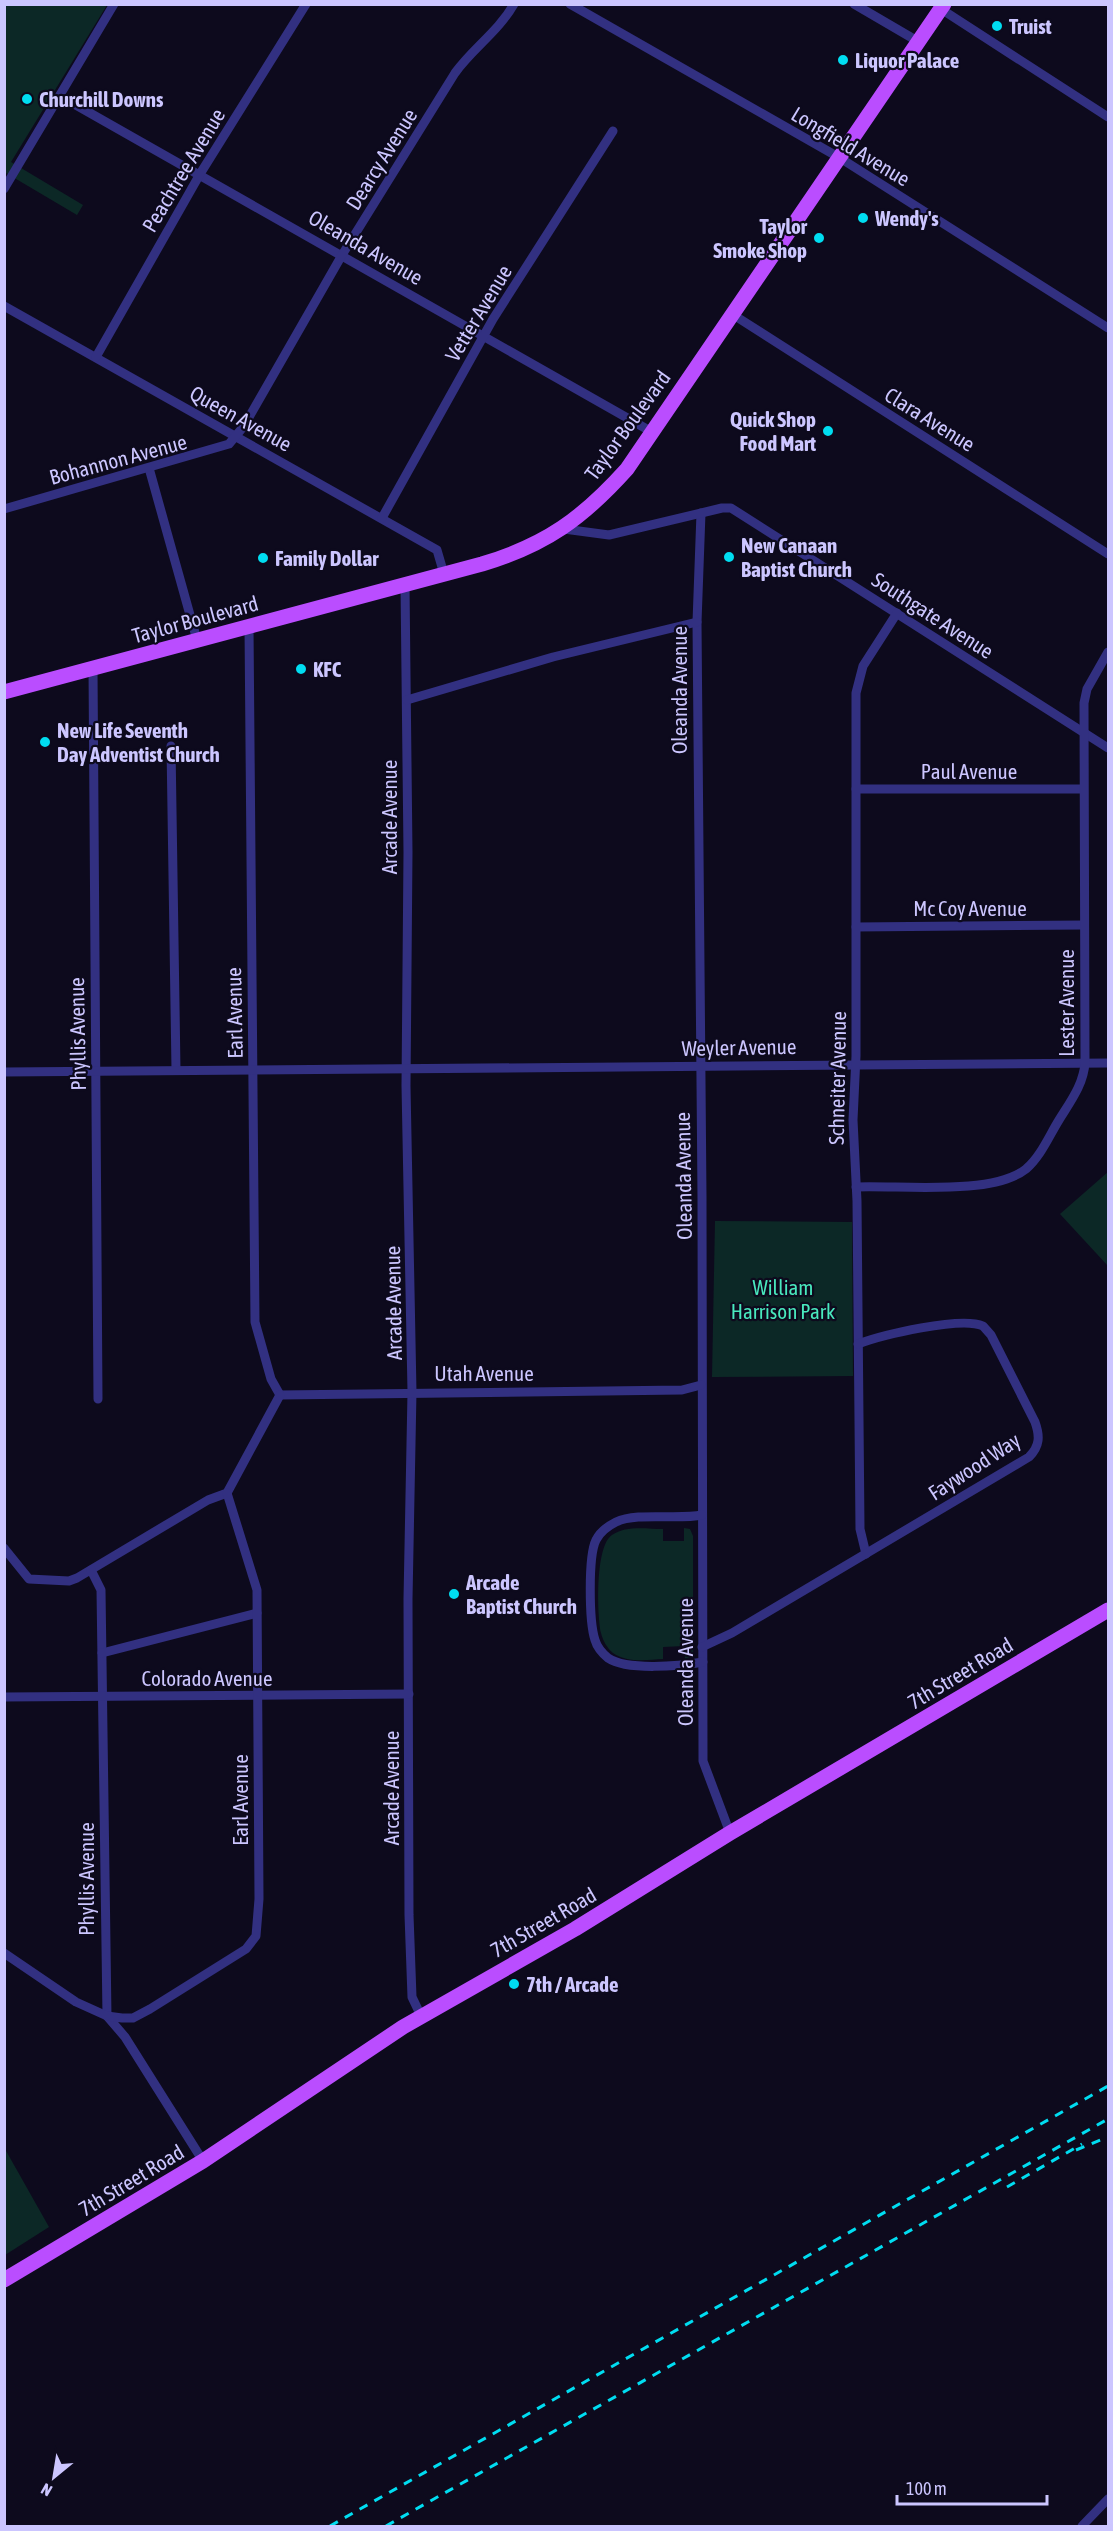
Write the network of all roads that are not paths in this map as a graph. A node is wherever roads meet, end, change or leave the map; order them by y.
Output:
1 (114, 4) edge
2 (306, 4) edge
3 (514, 4) edge
4 (570, 4) edge
5 (854, 4) edge
6 (943, 7) edge
7 (919, 42) junction
8 (60, 96) junction
9 (1108, 117) edge
10 (613, 131) dead end
11 (840, 158) junction
12 (200, 174) junction
13 (4, 189) edge
14 (342, 255) junction
15 (4, 306) edge
16 (732, 314) junction
17 (1108, 328) edge
18 (484, 336) junction
19 (96, 357) junction
20 (652, 432) junction
21 (236, 436) junction
22 (149, 468) junction
23 (4, 509) edge
24 (701, 513) junction
25 (382, 518) junction
26 (564, 529) junction
27 (1108, 554) edge
28 (444, 574) junction
29 (405, 585) junction
30 (897, 613) junction
31 (697, 622) junction
32 (249, 627) junction
33 (197, 640) junction
34 (1108, 652) edge
35 (93, 668) junction
36 (4, 692) edge
37 (406, 700) junction
38 (1085, 733) junction
39 (171, 746) dead end
40 (1108, 748) edge
41 (856, 789) junction
42 (1083, 789) junction
43 (1084, 925) junction
44 (856, 927) junction
45 (1085, 1062) junction
46 (1108, 1063) edge
47 (855, 1064) junction
48 (699, 1065) junction
49 (252, 1069) junction
50 (406, 1069) junction
51 (176, 1070) junction
52 (96, 1071) junction
53 (4, 1072) edge
54 (856, 1187) junction
55 (858, 1344) junction
56 (701, 1385) junction
57 (412, 1392) junction
58 (280, 1395) junction
59 (98, 1399) dead end
60 (227, 1493) junction
61 (702, 1515) junction
62 (4, 1548) edge
63 (866, 1554) junction
64 (91, 1570) junction
65 (1108, 1610) edge
66 (257, 1613) junction
67 (702, 1647) junction
68 (102, 1653) junction
69 (702, 1662) junction
70 (409, 1694) junction
71 (103, 1696) junction
72 (258, 1696) junction
73 (4, 1697) edge
74 (730, 1833) junction
75 (4, 1953) edge
76 (107, 2016) junction
77 (422, 2018) junction
78 (203, 2161) junction
79 (4, 2280) edge
80 (1108, 2499) edge
81 (1082, 2526) edge

1 - 8 street
2 - 12 street, Peachtree Avenue
3 - 14 street, Dearcy Avenue
4 - 11 street, Longfield Avenue
5 - 7 street
6 - 7 main road, Taylor Boulevard
6 - 9 street
7 - 11 main road, Taylor Boulevard
8 - 12 street, Oleanda Avenue
8 - 13 street
10 - 18 street, Vetter Avenue
11 - 16 main road, Taylor Boulevard
11 - 17 street, Longfield Avenue
12 - 14 street, Oleanda Avenue
12 - 19 street, Peachtree Avenue
14 - 18 street, Oleanda Avenue
14 - 21 street, Dearcy Avenue
15 - 19 street, Queen Avenue
16 - 20 main road, Taylor Boulevard
16 - 27 street, Clara Avenue
18 - 20 street, Oleanda Avenue
18 - 25 street, Vetter Avenue
19 - 21 street, Queen Avenue
20 - 26 main road, Taylor Boulevard
21 - 22 street, Bohannon Avenue
21 - 25 street, Queen Avenue
22 - 23 street, Bohannon Avenue
22 - 33 street
24 - 26 street, Southgate Avenue
24 - 30 street, Southgate Avenue
24 - 31 street, Oleanda Avenue
25 - 28 street, Queen Avenue
26 - 28 main road, Taylor Boulevard
28 - 29 main road, Taylor Boulevard
29 - 32 main road, Taylor Boulevard
29 - 37 street, Arcade Avenue
30 - 38 street, Southgate Avenue
30 - 41 street, Schneiter Avenue
31 - 37 street
31 - 48 street, Oleanda Avenue
32 - 33 main road, Taylor Boulevard
32 - 49 street, Earl Avenue
33 - 35 main road, Taylor Boulevard
34 - 38 street, Lester Avenue
35 - 36 main road, Taylor Boulevard
35 - 52 street, Phyllis Avenue
37 - 50 street, Arcade Avenue
38 - 40 street, Southgate Avenue
38 - 42 street, Lester Avenue
39 - 51 street
41 - 42 street, Paul Avenue
41 - 44 street, Schneiter Avenue
42 - 43 street, Lester Avenue
43 - 44 street, Mc Coy Avenue
43 - 45 street, Lester Avenue
44 - 47 street, Schneiter Avenue
45 - 46 street, Weyler Avenue
45 - 47 street, Weyler Avenue
45 - 54 street, Lester Avenue
47 - 48 street, Weyler Avenue
47 - 54 street, Schneiter Avenue
48 - 50 street, Weyler Avenue
48 - 56 street, Oleanda Avenue
49 - 50 street, Weyler Avenue
49 - 51 street, Weyler Avenue
49 - 58 street, Earl Avenue
50 - 57 street, Arcade Avenue
51 - 52 street, Weyler Avenue
52 - 53 street, Weyler Avenue
52 - 59 street, Phyllis Avenue
54 - 55 street, Schneiter Avenue
55 - 63 street, Schneiter Avenue
55 - 63 street, Faywood Way
56 - 57 street, Utah Avenue
56 - 61 street, Oleanda Avenue
57 - 58 street, Utah Avenue
57 - 70 street, Arcade Avenue
58 - 60 street
60 - 64 street
60 - 66 street, Earl Avenue
61 - 67 street, Oleanda Avenue
61 - 69 street
62 - 64 street
63 - 67 street, Faywood Way
64 - 68 street, Phyllis Avenue
65 - 74 main road, 7th Street Road
66 - 68 street
66 - 72 street, Earl Avenue
67 - 69 street, Oleanda Avenue
68 - 71 street, Phyllis Avenue
69 - 74 street, Oleanda Avenue
70 - 72 street, Colorado Avenue
70 - 77 street, Arcade Avenue
71 - 72 street, Colorado Avenue
71 - 73 street, Colorado Avenue
71 - 76 street, Phyllis Avenue
72 - 76 street, Earl Avenue
74 - 77 main road, 7th Street Road
75 - 76 street
76 - 78 street
77 - 78 main road, 7th Street Road
78 - 79 main road, 7th Street Road
80 - 81 street

